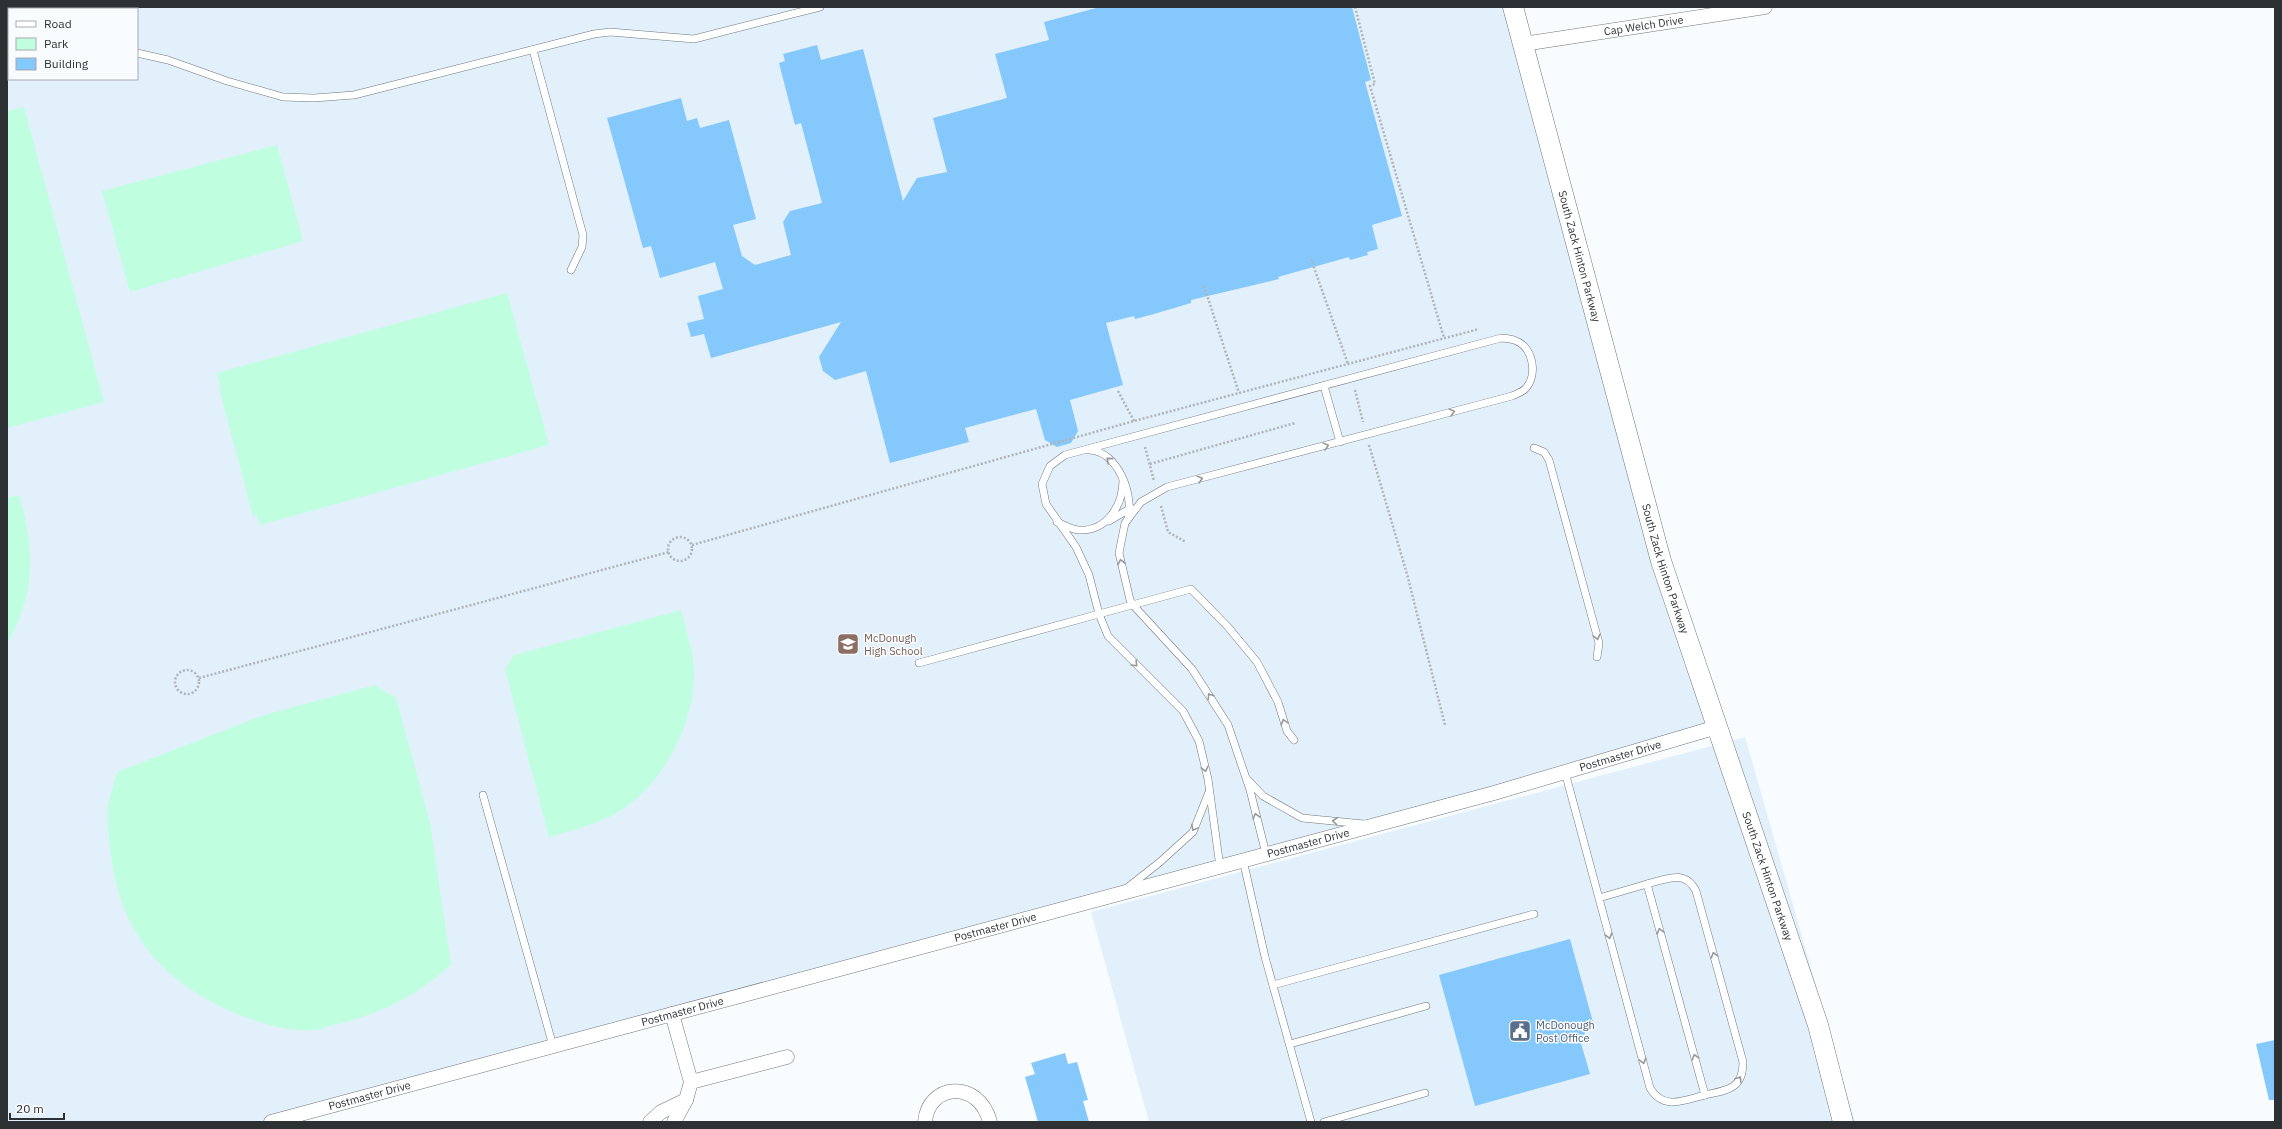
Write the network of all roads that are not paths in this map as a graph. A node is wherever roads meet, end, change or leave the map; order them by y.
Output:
1 (820, 7) edge
2 (1513, 7) edge
3 (1765, 7) edge
4 (1523, 44) junction
5 (533, 50) junction
6 (138, 53) edge
7 (571, 270) dead end
8 (1324, 386) junction
9 (1340, 442) junction
10 (1534, 448) dead end
11 (1084, 450) junction
12 (1123, 480) junction
13 (1141, 502) junction
14 (1129, 509) junction
15 (1127, 521) junction
16 (1057, 522) junction
17 (1107, 522) junction
18 (1134, 604) junction
19 (1098, 614) junction
20 (1597, 657) dead end
21 (920, 663) dead end
22 (1717, 727) junction
23 (1294, 740) dead end
24 (1565, 772) junction
25 (1246, 778) junction
26 (1209, 792) junction
27 (483, 795) dead end
28 (1374, 825) junction
29 (1266, 854) junction
30 (1243, 860) junction
31 (1220, 866) junction
32 (1647, 884) junction
33 (1120, 893) junction
34 (1600, 898) junction
35 (1534, 914) dead end
36 (1273, 985) junction
37 (1426, 1006) dead end
38 (672, 1014) junction
39 (1290, 1044) junction
40 (553, 1046) junction
41 (787, 1056) dead end
42 (691, 1082) junction
43 (1425, 1093) dead end
44 (1705, 1095) junction
45 (686, 1100) junction
46 (271, 1122) edge
47 (650, 1122) edge
48 (674, 1122) edge
49 (688, 1122) edge
50 (925, 1122) edge
51 (990, 1122) edge
52 (1311, 1122) edge
53 (1324, 1122) edge
54 (1844, 1122) edge

1 - 5 lane
2 - 4 main road, South Zack Hinton Parkway
3 - 4 street, Cap Welch Drive
4 - 22 main road, South Zack Hinton Parkway
5 - 6 lane
5 - 7 lane
8 - 9 lane
9 -> 8 lane
8 - 11 lane
13 -> 9 lane
10 -> 20 lane
12 -> 11 lane
11 - 16 lane
12 - 14 lane
12 - 17 lane
13 - 14 lane
13 - 15 lane
14 - 15 lane
14 - 17 lane
18 -> 15 lane
16 - 17 lane
16 - 19 lane
18 - 19 lane
23 -> 18 lane
25 -> 18 lane
19 - 21 lane
19 -> 26 lane
22 - 24 street, Postmaster Drive
22 - 54 main road, South Zack Hinton Parkway
24 - 28 street, Postmaster Drive
24 - 34 lane
28 -> 25 lane
29 -> 25 lane
26 - 31 lane
26 -> 33 lane
27 - 40 lane
28 - 29 street, Postmaster Drive
29 - 30 street, Postmaster Drive
30 - 31 street, Postmaster Drive
30 - 36 lane
31 - 33 street, Postmaster Drive
32 - 34 lane
44 -> 32 lane
44 -> 32 lane
33 - 38 street, Postmaster Drive
34 -> 44 lane
35 - 36 lane
36 - 39 lane
37 - 39 lane
38 - 40 street, Postmaster Drive
38 - 42 street
39 - 52 lane
40 - 46 street, Postmaster Drive
41 - 42 street
42 - 45 street
43 - 53 lane
45 - 47 street
45 - 48 street
45 - 49 street
50 - 51 street

